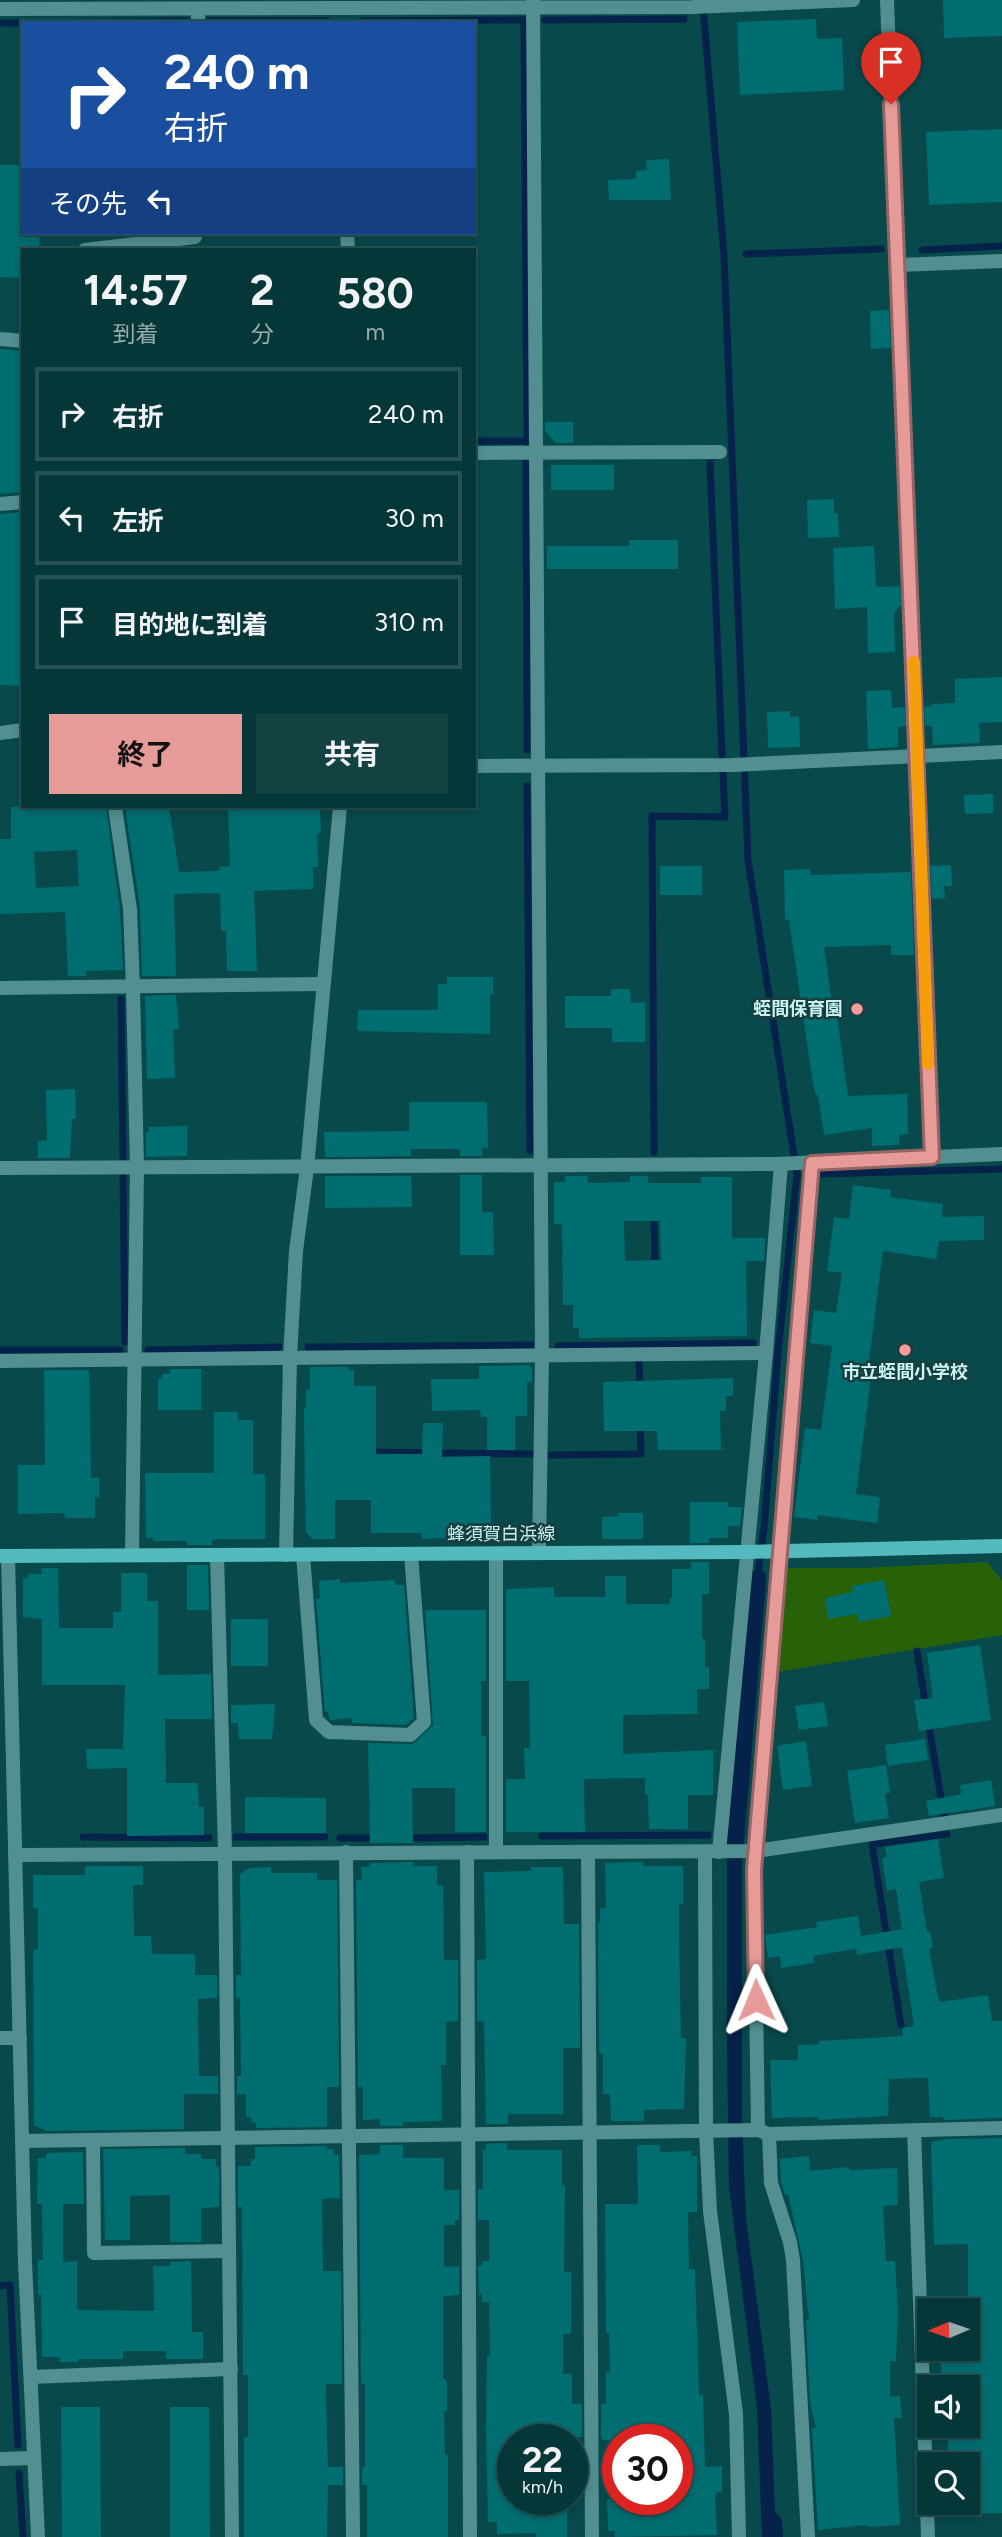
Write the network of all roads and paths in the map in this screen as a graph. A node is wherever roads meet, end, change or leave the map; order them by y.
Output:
1 (853, 0) edge
2 (887, 0) edge
3 (143, 4) edge
4 (533, 4) edge
5 (0, 9) edge
6 (345, 10) edge
7 (198, 16) edge
8 (196, 240) edge
9 (107, 248) edge
10 (1002, 261) edge
11 (898, 265) junction
12 (0, 339) edge
13 (21, 341) edge
14 (720, 452) dead end
15 (476, 453) edge
16 (536, 454) junction
17 (21, 502) edge
18 (0, 504) edge
19 (21, 730) edge
20 (0, 733) edge
21 (1002, 752) edge
22 (917, 756) junction
23 (476, 766) edge
24 (538, 766) junction
25 (115, 808) edge
26 (340, 808) edge
27 (323, 984) junction
28 (0, 988) edge
29 (133, 988) junction
30 (1002, 1154) edge
31 (932, 1157) junction
32 (810, 1163) junction
33 (784, 1164) junction
34 (541, 1166) junction
35 (137, 1167) junction
36 (0, 1168) edge
37 (307, 1168) junction
38 (766, 1353) junction
39 (542, 1355) junction
40 (290, 1357) junction
41 (135, 1360) junction
42 (0, 1361) edge
43 (1002, 1546) edge
44 (746, 1552) junction
45 (779, 1552) junction
46 (539, 1553) junction
47 (411, 1554) junction
48 (496, 1554) junction
49 (132, 1555) junction
50 (217, 1555) junction
51 (286, 1555) junction
52 (303, 1555) junction
53 (4, 1556) edge
54 (6, 1764) edge
55 (1002, 1815) edge
56 (346, 1852) junction
57 (467, 1852) junction
58 (496, 1852) junction
59 (588, 1852) junction
60 (715, 1852) junction
61 (752, 1852) junction
62 (225, 1853) junction
63 (15, 1855) junction
64 (0, 2038) edge
65 (20, 2038) junction
66 (1002, 2128) edge
67 (914, 2130) junction
68 (757, 2131) junction
69 (706, 2132) junction
70 (590, 2134) junction
71 (470, 2135) junction
72 (350, 2137) junction
73 (229, 2139) junction
74 (22, 2141) junction
75 (93, 2141) junction
76 (229, 2251) junction
77 (231, 2369) junction
78 (31, 2377) junction
79 (34, 2458) junction
80 (0, 2459) edge
81 (38, 2537) edge
82 (232, 2537) edge
83 (353, 2537) edge
84 (470, 2537) edge
85 (592, 2537) edge
86 (739, 2537) edge
87 (808, 2537) edge
88 (928, 2537) edge

1 - 4 street
2 - 11 street
3 - 5 street
3 - 7 street
4 - 6 street
4 - 16 street
6 - 7 street
8 - 9 street
10 - 11 street
11 - 22 street
12 - 13 street
14 - 16 street
15 - 16 street
16 - 24 street
17 - 18 street
19 - 20 street
21 - 22 street
22 - 24 street
22 - 31 street
23 - 24 street
24 - 34 street
25 - 29 street
26 - 27 street
27 - 29 street
27 - 37 street
28 - 29 street
29 - 35 street
30 - 31 street
31 - 32 street
32 - 33 street
32 - 45 street
33 - 34 street
33 - 38 street
34 - 37 street
34 - 39 street
35 - 36 street
35 - 37 street
35 - 41 street
37 - 40 street
38 - 39 street
38 - 44 street
39 - 40 street
39 - 46 street
40 - 41 street
40 - 51 street
41 - 42 street
41 - 49 street
43 - 45 main road, 蜂須賀白浜線
44 - 45 main road, 蜂須賀白浜線
44 - 46 main road, 蜂須賀白浜線
44 - 60 street
45 - 61 street
46 - 48 main road, 蜂須賀白浜線
47 - 48 main road, 蜂須賀白浜線
47 - 52 main road, 蜂須賀白浜線
47 - 52 street
48 - 58 street
49 - 50 main road, 蜂須賀白浜線
49 - 53 main road, 蜂須賀白浜線
50 - 51 main road, 蜂須賀白浜線
50 - 62 street
51 - 52 main road, 蜂須賀白浜線
53 - 54 street
54 - 63 street
55 - 61 street
56 - 57 street
56 - 62 street
56 - 72 street
57 - 58 street
57 - 71 street
58 - 59 street
59 - 60 street
59 - 70 street
60 - 61 street
60 - 69 street
61 - 68 street
62 - 63 street
62 - 73 street
63 - 65 street
64 - 65 street
65 - 74 street
66 - 67 street
67 - 68 street
67 - 88 street
68 - 69 street
68 - 87 street
69 - 70 street
69 - 86 street
70 - 71 street
70 - 85 street
71 - 72 street
71 - 84 street
72 - 73 street
72 - 83 street
73 - 75 street
73 - 76 street
74 - 75 street
74 - 78 street
75 - 76 street
76 - 77 street
77 - 78 street
77 - 82 street
78 - 79 street
79 - 80 street
79 - 81 street

